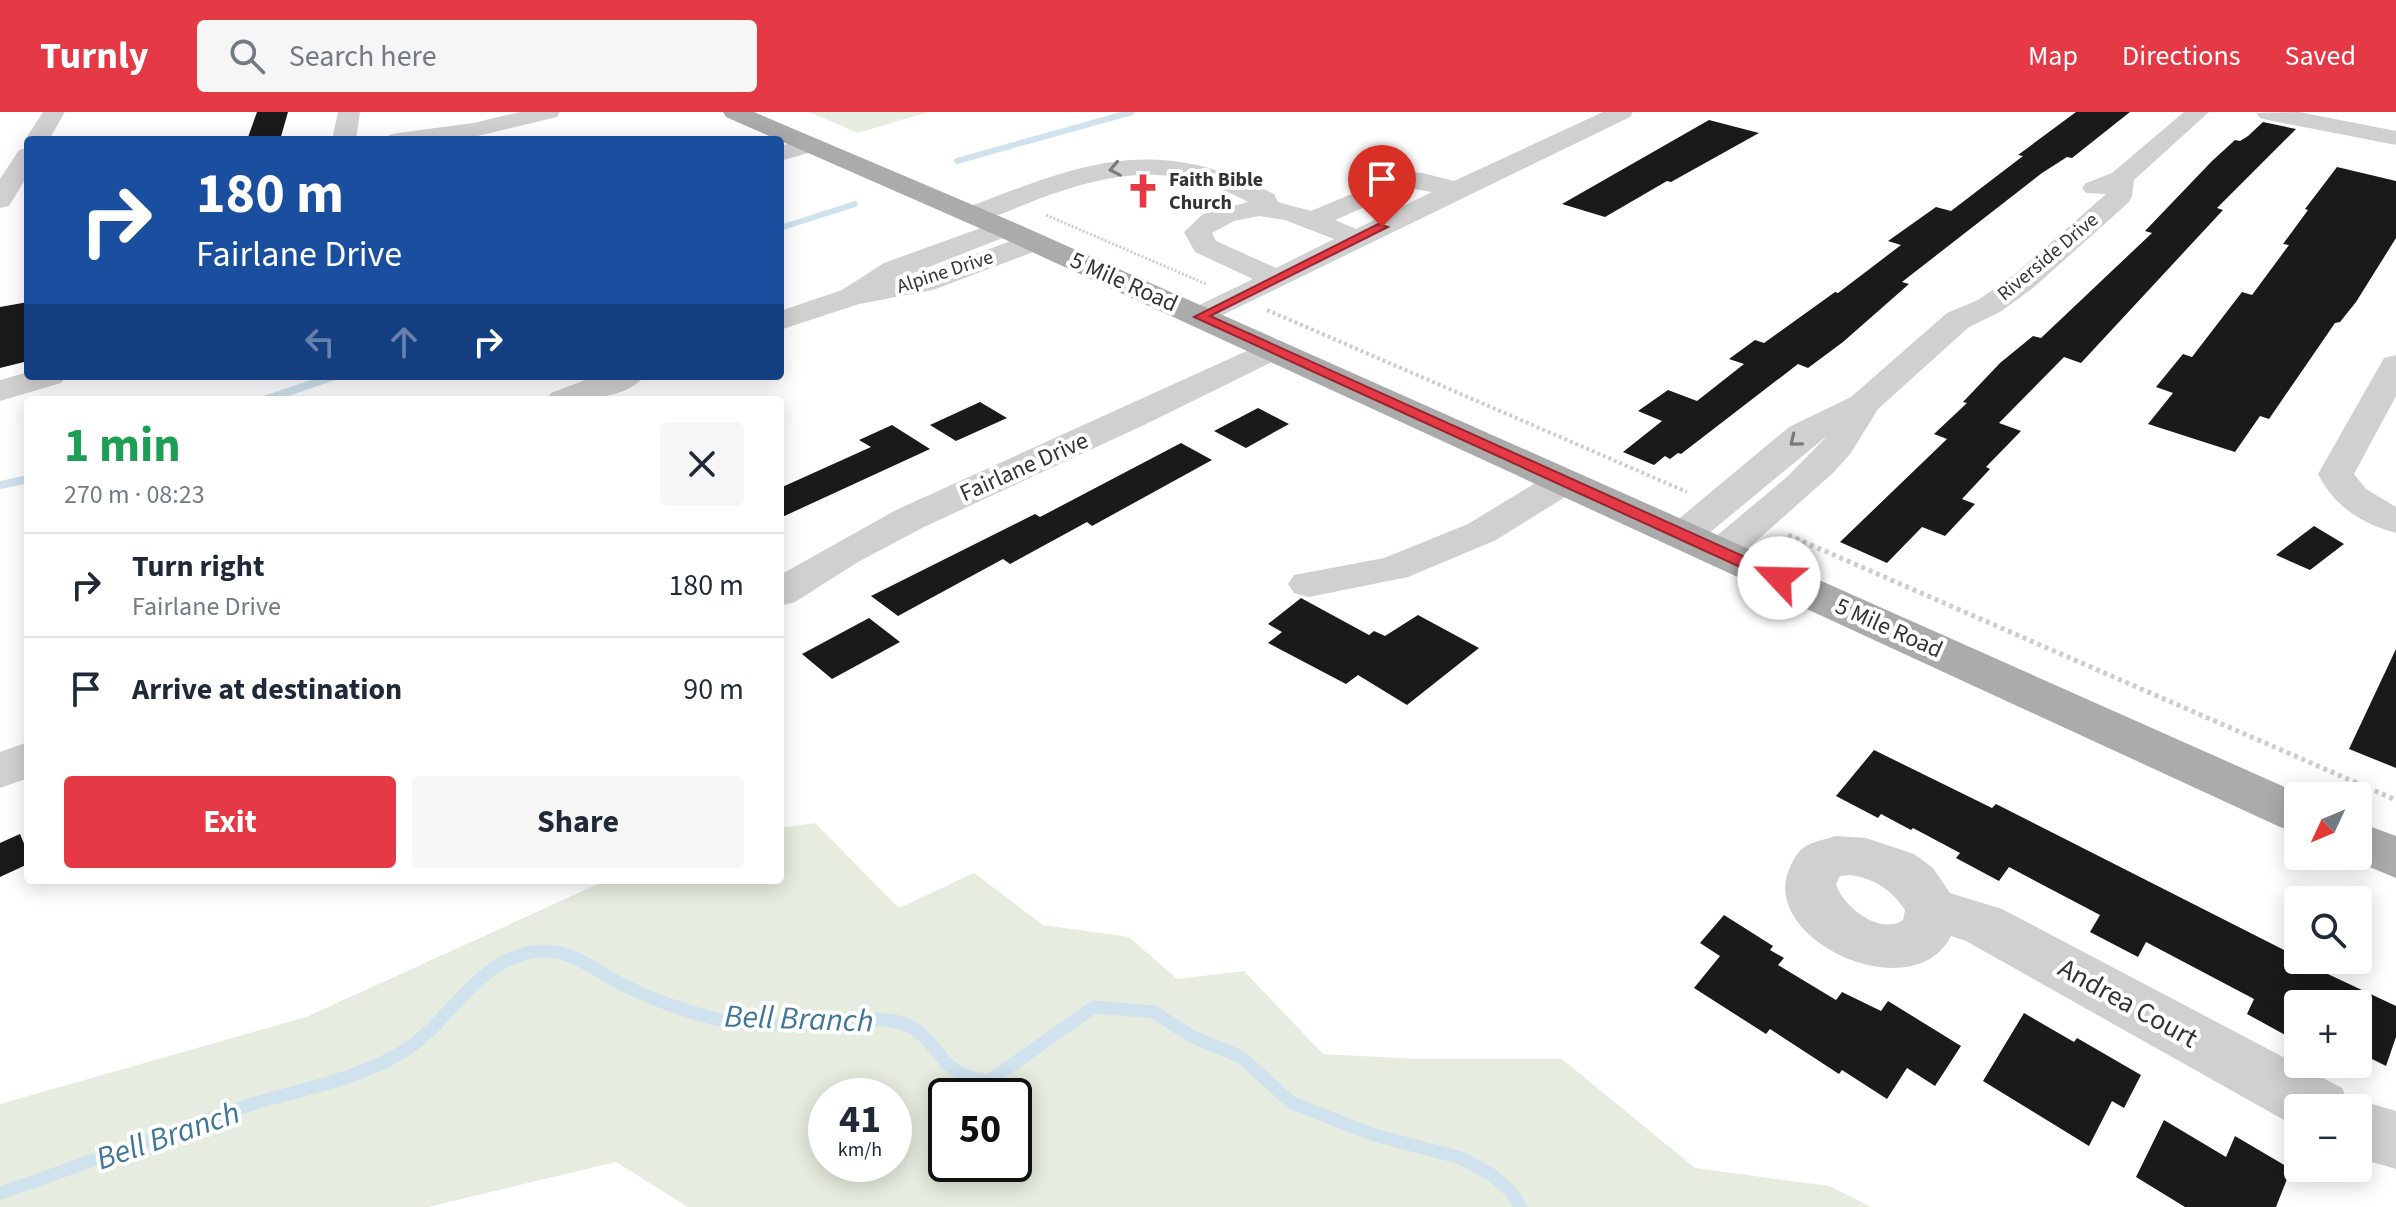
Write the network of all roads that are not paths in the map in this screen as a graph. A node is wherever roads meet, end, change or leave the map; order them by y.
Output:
1 (54, 112) edge
2 (349, 112) edge
3 (549, 112) edge
4 (734, 112) edge
5 (1622, 112) edge
6 (2198, 112) edge
7 (2265, 112) edge
8 (39, 136) edge
9 (345, 136) edge
10 (426, 136) edge
11 (2396, 138) edge
12 (810, 145) junction
13 (784, 153) edge
14 (24, 162) edge
15 (2121, 178) junction
16 (1456, 190) junction
17 (8, 192) edge
18 (1263, 206) junction
19 (973, 215) junction
20 (1312, 220) junction
21 (1003, 228) junction
22 (2037, 233) dead end
23 (1357, 239) junction
24 (1034, 242) junction
25 (1994, 270) dead end
26 (1277, 279) junction
27 (853, 296) junction
28 (1200, 317) junction
29 (784, 320) edge
30 (1958, 320) junction
31 (1273, 349) junction
32 (2396, 365) edge
33 (36, 380) edge
34 (616, 380) edge
35 (0, 391) edge
36 (574, 396) edge
37 (1863, 404) junction
38 (1565, 481) junction
39 (2396, 521) edge
40 (1683, 535) junction
41 (1721, 552) junction
42 (1309, 584) dead end
43 (784, 590) edge
44 (24, 761) edge
45 (0, 771) edge
46 (2284, 808) edge
47 (2372, 847) edge
48 (2396, 858) edge
49 (1932, 909) dead end
50 (2294, 1094) edge
51 (2372, 1133) edge
52 (2396, 1140) edge

1 - 8 street
2 - 9 street
3 - 10 street
4 - 12 main road, 5 Mile Road
5 - 16 street
6 - 15 street, Riverside Drive
7 - 11 street
12 - 13 street
12 - 19 main road, 5 Mile Road
14 - 17 street
15 - 22 street, Riverside Drive
15 - 30 street, Riverside Drive
16 - 20 street
16 - 23 street
18 -> 19 street
18 - 20 street
18 - 26 street
19 - 21 main road, 5 Mile Road
20 - 23 street
21 - 24 main road, 5 Mile Road
21 - 27 street, Alpine Drive
23 - 26 street
24 - 27 street, Alpine Drive
24 - 28 main road, 5 Mile Road
25 - 30 street, Riverside Drive
26 - 28 street
27 - 29 street, Alpine Drive
28 - 31 main road, 5 Mile Road
30 - 37 street, Riverside Drive
31 - 38 main road, 5 Mile Road
31 - 43 street, Fairlane Drive
32 - 39 street
33 - 35 street
34 - 36 street
37 -> 40 street, Riverside Drive
37 - 41 street, Riverside Drive
38 - 40 main road, 5 Mile Road
38 - 42 street
40 - 41 main road, 5 Mile Road
41 - 46 main road, 5 Mile Road
44 - 45 street
47 - 48 main road
49 - 50 street, Andrea Court
51 - 52 street

